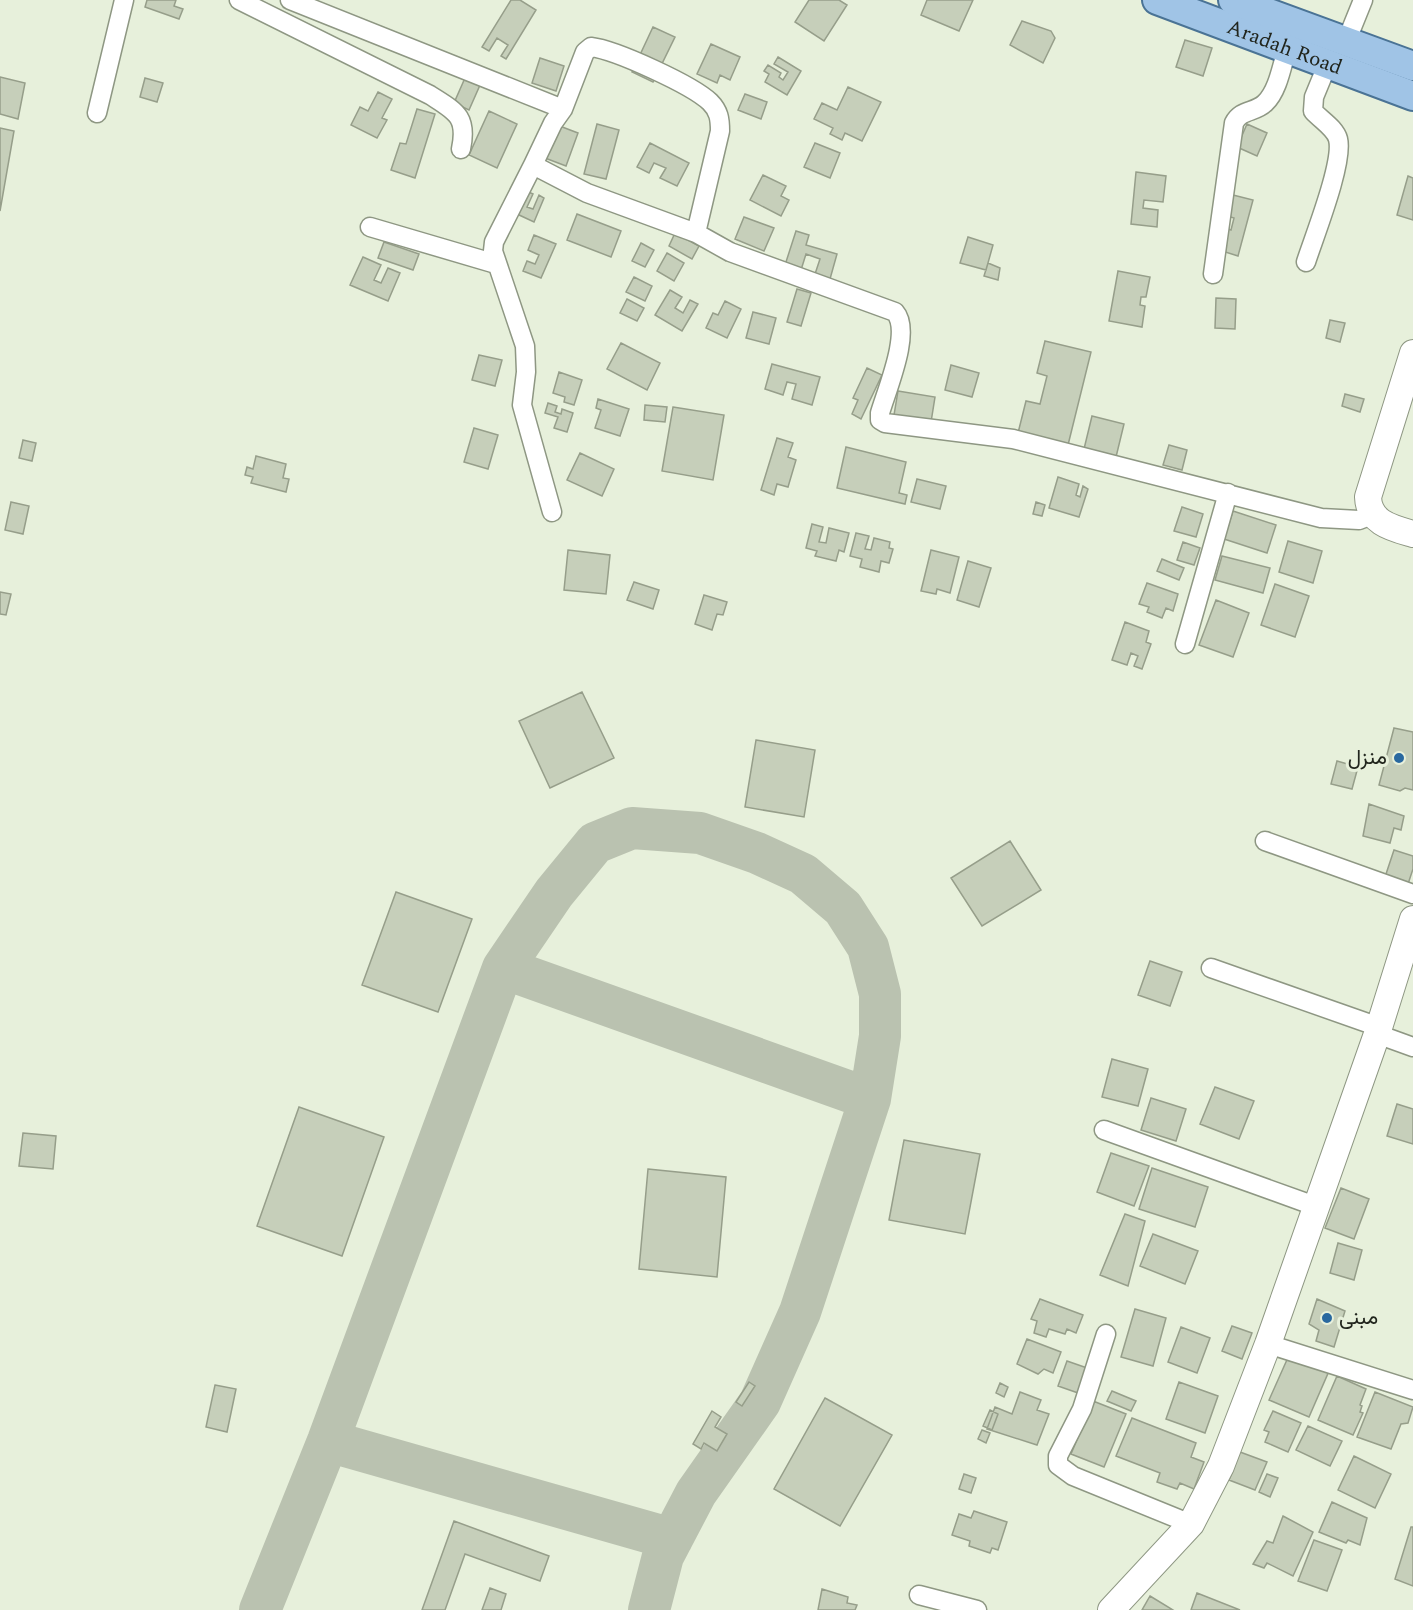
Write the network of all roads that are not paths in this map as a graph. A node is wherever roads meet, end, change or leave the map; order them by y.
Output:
1 (124, 0) edge
2 (239, 0) edge
3 (290, 0) edge
4 (1157, 0) edge
5 (1233, 0) edge
6 (1363, 0) edge
7 (1275, 25) edge
8 (1346, 42) junction
9 (1328, 63) junction
10 (1413, 66) edge
11 (1413, 96) edge
12 (563, 109) junction
13 (97, 113) dead end
14 (461, 149) dead end
15 (533, 165) junction
16 (370, 227) dead end
17 (696, 233) junction
18 (1306, 262) dead end
19 (496, 264) junction
20 (1213, 274) dead end
21 (1413, 353) edge
22 (1228, 493) junction
23 (552, 512) dead end
24 (1372, 514) junction
25 (1413, 534) edge
26 (1185, 644) dead end
27 (1265, 841) dead end
28 (1413, 894) edge
29 (1413, 919) edge
30 (1211, 968) dead end
31 (1378, 1030) junction
32 (1413, 1047) edge
33 (1104, 1130) dead end
34 (1315, 1206) junction
35 (1106, 1334) dead end
36 (1268, 1344) junction
37 (1413, 1390) edge
38 (1191, 1524) junction
39 (919, 1595) dead end
40 (977, 1610) edge
41 (1111, 1610) edge

1 - 13 street
2 - 14 street
3 - 12 street
4 - 7 main road, Aradah Road
5 - 7 main road
6 - 8 street
7 - 8 main road
7 - 9 main road, Aradah Road
7 - 20 street
8 - 10 main road
9 - 11 main road, Aradah Road
9 - 18 street
12 - 15 street
12 - 17 street
15 - 17 street
15 - 19 street
16 - 19 street
17 - 22 street
19 - 23 street
21 - 24 main road
22 - 24 street
22 - 26 street
24 - 25 main road
27 - 28 street
29 - 31 main road
30 - 31 street
31 - 32 street
31 - 34 main road
33 - 34 street
34 - 36 main road
35 - 38 street
36 - 37 street
36 - 38 main road
38 - 41 main road
39 - 40 street

